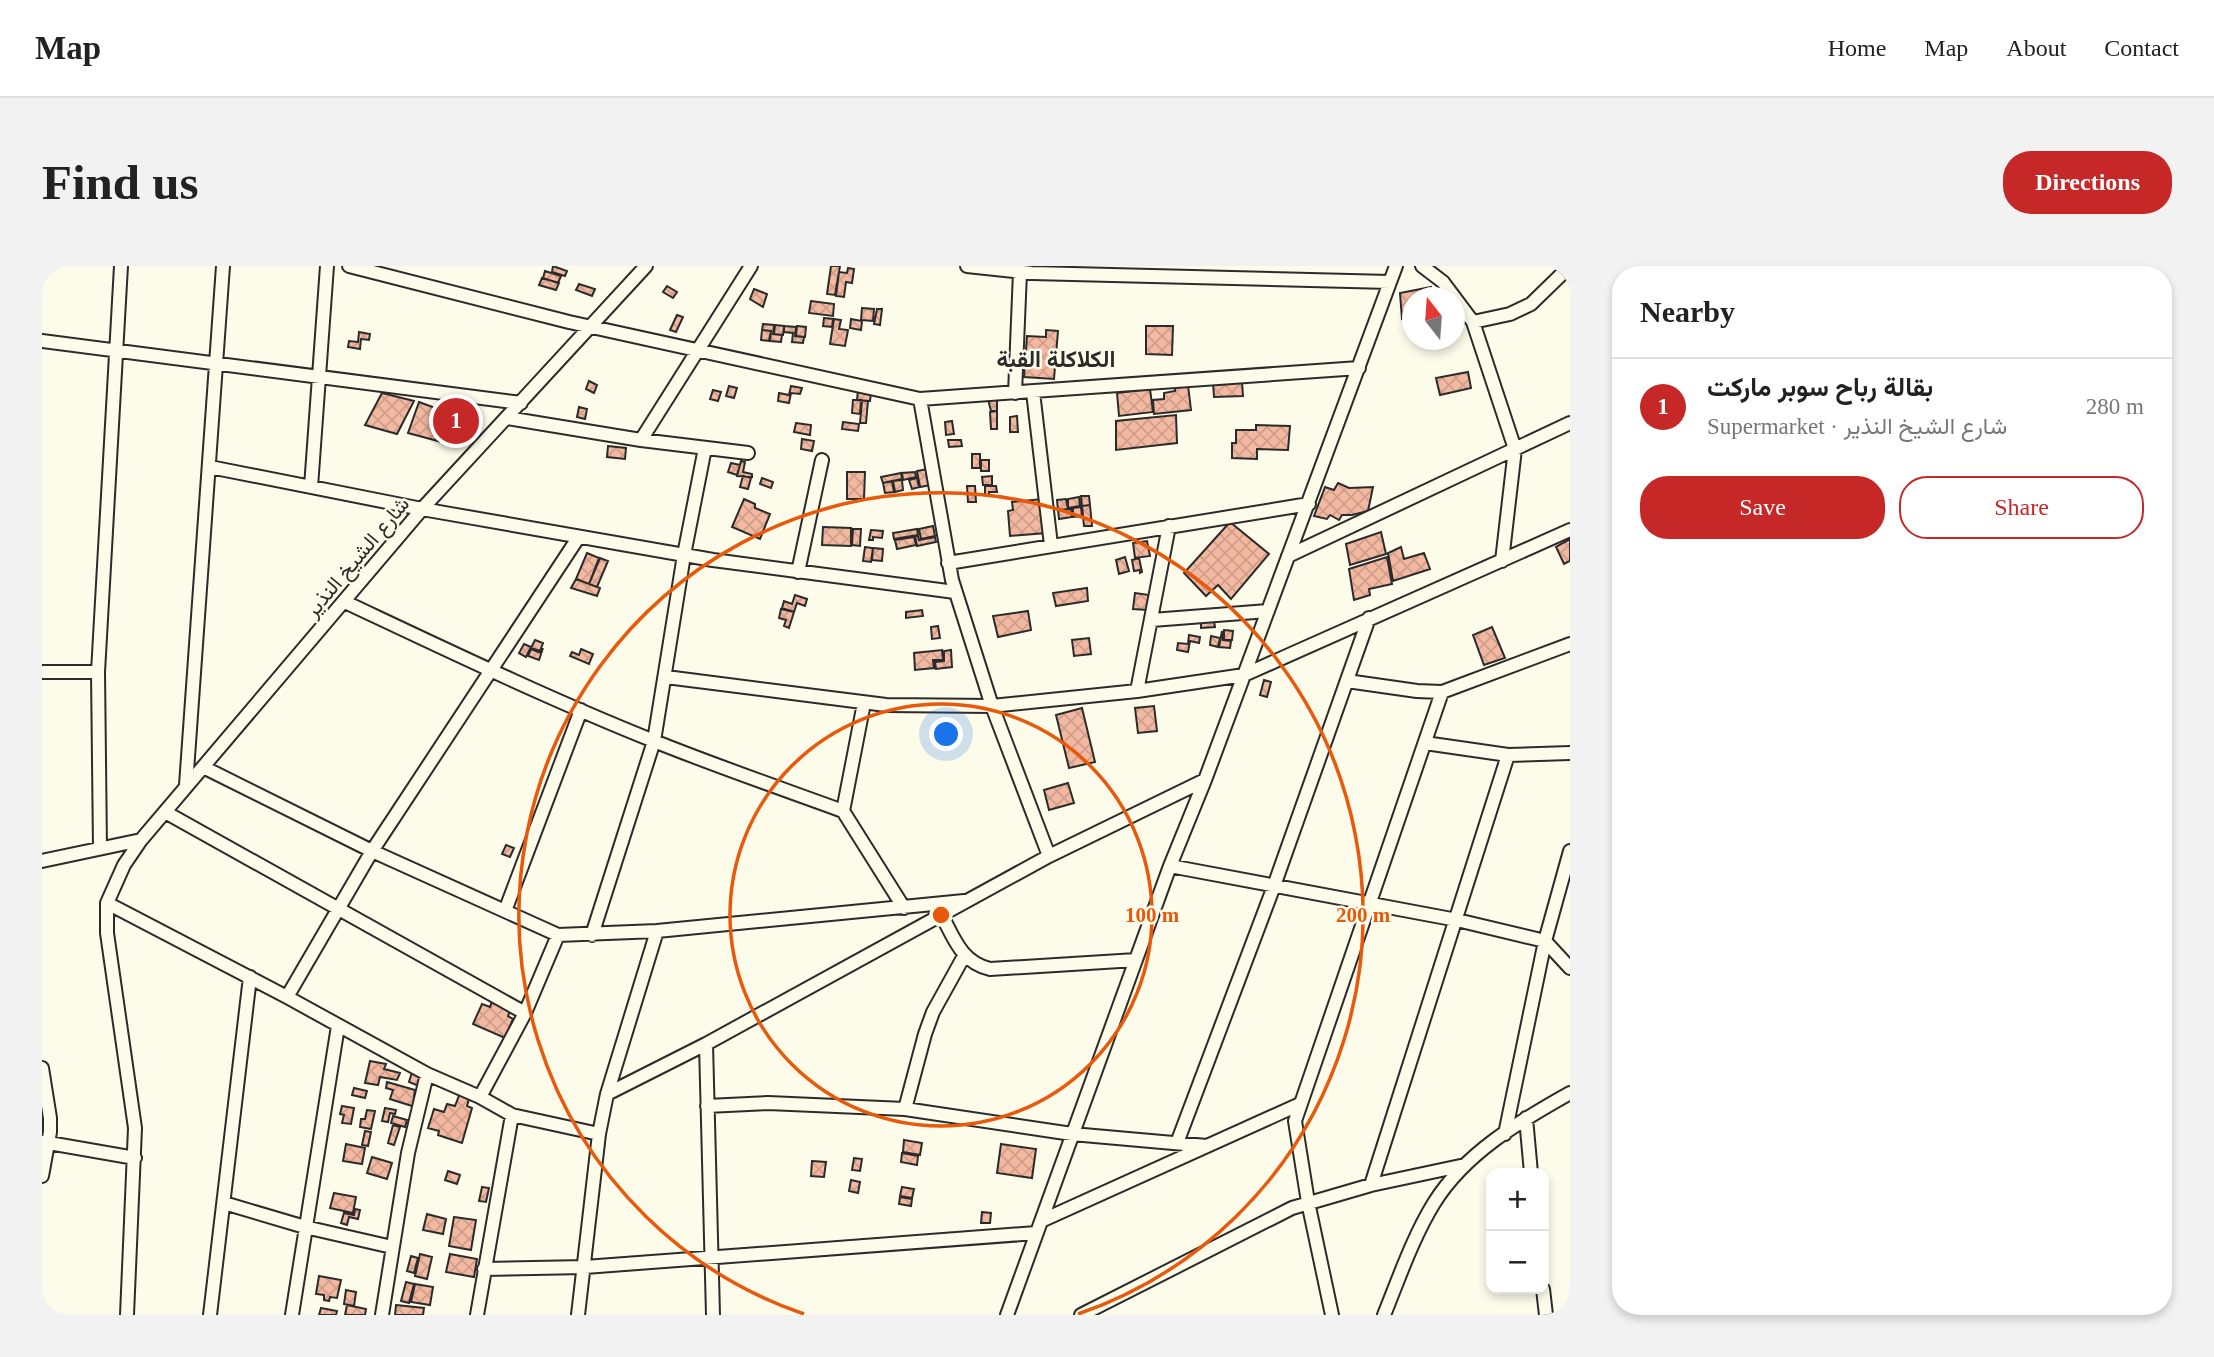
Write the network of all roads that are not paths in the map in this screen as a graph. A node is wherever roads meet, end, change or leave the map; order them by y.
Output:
1 (121, 266) edge
2 (223, 266) edge
3 (327, 266) edge
4 (349, 266) edge
5 (646, 266) edge
6 (751, 266) edge
7 (967, 266) edge
8 (1396, 266) edge
9 (1422, 266) edge
10 (1570, 267) edge
11 (1029, 271) edge
12 (1390, 282) junction
13 (1473, 322) junction
14 (591, 326) junction
15 (42, 341) edge
16 (700, 349) junction
17 (116, 351) junction
18 (217, 362) junction
19 (1359, 368) junction
20 (318, 376) junction
21 (1033, 392) junction
22 (1015, 393) junction
23 (920, 399) junction
24 (521, 403) junction
25 (507, 418) junction
26 (1570, 423) edge
27 (640, 440) junction
28 (705, 448) junction
29 (1515, 449) junction
30 (748, 453) dead end
31 (822, 460) dead end
32 (210, 467) junction
33 (311, 487) junction
34 (1309, 504) junction
35 (422, 509) junction
36 (1169, 526) junction
37 (1570, 530) edge
38 (578, 538) junction
39 (1051, 545) junction
40 (684, 555) junction
41 (1288, 556) junction
42 (1502, 561) junction
43 (948, 563) junction
44 (798, 572) junction
45 (955, 592) junction
46 (345, 602) junction
47 (1268, 611) junction
48 (1369, 618) junction
49 (1152, 620) junction
50 (1570, 643) edge
51 (97, 671) junction
52 (491, 671) junction
53 (42, 672) edge
54 (1244, 675) junction
55 (666, 677) junction
56 (1347, 681) junction
57 (1137, 691) junction
58 (1442, 692) junction
59 (864, 702) junction
60 (992, 706) junction
61 (581, 710) junction
62 (654, 741) junction
63 (1425, 743) junction
64 (1570, 753) edge
65 (1508, 755) junction
66 (203, 766) junction
67 (1205, 780) junction
68 (186, 786) junction
69 (843, 811) junction
70 (165, 812) junction
71 (141, 840) junction
72 (100, 848) junction
73 (372, 851) junction
74 (1570, 851) edge
75 (1049, 856) junction
76 (42, 861) edge
77 (1170, 866) junction
78 (1275, 887) junction
79 (964, 901) junction
80 (107, 903) junction
81 (1368, 904) junction
82 (337, 908) junction
83 (904, 908) junction
84 (505, 911) junction
85 (941, 914) junction
86 (1457, 920) junction
87 (657, 931) junction
88 (558, 935) junction
89 (592, 935) junction
90 (1545, 941) junction
91 (964, 956) junction
92 (1136, 960) junction
93 (1570, 968) edge
94 (250, 976) junction
95 (287, 996) junction
96 (525, 1013) junction
97 (338, 1026) junction
98 (706, 1044) junction
99 (42, 1068) edge
100 (427, 1074) junction
101 (607, 1094) junction
102 (1570, 1094) edge
103 (481, 1097) junction
104 (1300, 1104) junction
105 (707, 1106) junction
106 (905, 1109) junction
107 (512, 1115) junction
108 (1526, 1118) junction
109 (599, 1134) junction
110 (1072, 1134) junction
111 (1505, 1134) junction
112 (45, 1142) edge
113 (1177, 1143) junction
114 (1206, 1146) junction
115 (135, 1158) junction
116 (1465, 1165) junction
117 (1531, 1168) edge
118 (42, 1176) edge
119 (1371, 1185) junction
120 (1308, 1202) junction
121 (224, 1203) junction
122 (305, 1227) junction
123 (1039, 1227) junction
124 (392, 1247) junction
125 (712, 1258) junction
126 (585, 1267) junction
127 (484, 1269) junction
128 (1544, 1294) edge
129 (1327, 1313) edge
130 (127, 1315) edge
131 (210, 1315) edge
132 (292, 1315) edge
133 (382, 1315) edge
134 (477, 1315) edge
135 (578, 1315) edge
136 (713, 1315) edge
137 (1007, 1315) edge
138 (1081, 1315) edge
139 (1384, 1315) edge
140 (1546, 1315) edge

1 - 17 street
2 - 18 street
3 - 20 street
4 - 14 street
5 - 14 street, شارع الشيخ النذير
6 - 16 street
7 - 11 street
8 - 12 street
9 - 13 street
10 - 13 street
11 - 12 street
11 - 22 street
12 - 19 street
13 - 29 street
14 - 16 street
14 - 24 street, شارع الشيخ النذير
15 - 17 street
16 - 23 street
16 - 27 street
17 - 18 street
17 - 51 street
18 - 20 street
18 - 32 street
19 - 21 street
19 - 34 street
20 - 24 street
20 - 33 street
21 - 22 street
21 - 39 street
22 - 23 street
23 - 43 street
24 - 25 street, شارع الشيخ النذير
25 - 27 street
25 - 35 street, شارع الشيخ النذير
26 - 29 street
27 - 28 street
28 - 30 street
28 - 40 street
29 - 41 street
29 - 42 street
31 - 44 street
32 - 33 street
32 - 68 street
33 - 35 street
34 - 36 street
34 - 41 street
35 - 38 street
35 - 46 street, شارع الشيخ النذير
36 - 39 street
36 - 49 street
37 - 42 street
38 - 40 street
38 - 52 street
39 - 43 street
40 - 44 street
40 - 55 street
41 - 47 street
42 - 48 street
43 - 45 street
44 - 45 street
45 - 60 street
46 - 52 street
46 - 66 street, شارع الشيخ النذير
47 - 49 street
47 - 54 street
48 - 54 street
48 - 56 street
49 - 57 street
50 - 58 street
51 - 53 street
51 - 72 street
52 - 61 street
52 - 73 street
54 - 57 street
54 - 67 street
55 - 59 street
55 - 62 street
56 - 58 street
56 - 78 street
57 - 60 street
58 - 63 street
59 - 60 street
59 - 69 street
60 - 75 street
61 - 62 street
61 - 84 street
62 - 69 street
62 - 89 street
63 - 65 street
63 - 81 street
64 - 65 street
65 - 86 street
66 - 68 street, شارع الشيخ النذير
66 - 73 street
67 - 75 street
67 - 77 street
68 - 70 street, شارع الشيخ النذير
69 - 83 street
70 - 71 street, شارع الشيخ النذير
70 - 82 street
71 - 72 street
71 - 80 street, شارع الشيخ النذير
72 - 76 street
73 - 82 street
73 - 84 street
74 - 90 street
75 - 79 street
77 - 78 street
77 - 92 street
78 - 81 street
78 - 113 street
79 - 83 street
79 - 85 street
80 - 94 street
80 - 115 street
81 - 86 street
81 - 104 street
82 - 95 street
82 - 96 street
83 - 87 street
84 - 88 street
85 - 91 street
85 - 98 street
86 - 90 street
86 - 119 street
87 - 89 street
87 - 101 street
88 - 89 street
88 - 96 street
90 - 93 street
90 - 111 street
91 - 92 street
91 - 106 street
92 - 110 street
94 - 95 street
94 - 121 street
95 - 97 street
96 - 103 street
97 - 100 street
97 - 122 street
98 - 101 street
98 - 105 street
99 - 112 street
100 - 103 street
100 - 124 street
101 - 109 street
102 - 108 street
103 - 107 street
104 - 114 street
104 - 120 street
105 - 106 street
105 - 125 street
106 - 110 street
107 - 109 street
107 - 127 street
108 - 111 street
108 - 117 street
109 - 126 street
110 - 113 street
110 - 123 street
111 - 116 street
112 - 115 street
112 - 118 street
113 - 114 street
114 - 123 street
115 - 130 street
116 - 119 street
116 - 139 street
119 - 120 street
120 - 129 street
120 - 138 street
121 - 122 street
121 - 131 street
122 - 124 street
122 - 132 street
123 - 125 street
123 - 137 street
124 - 133 street
125 - 126 street
125 - 136 street
126 - 127 street
126 - 135 street
127 - 134 street
128 - 140 street

